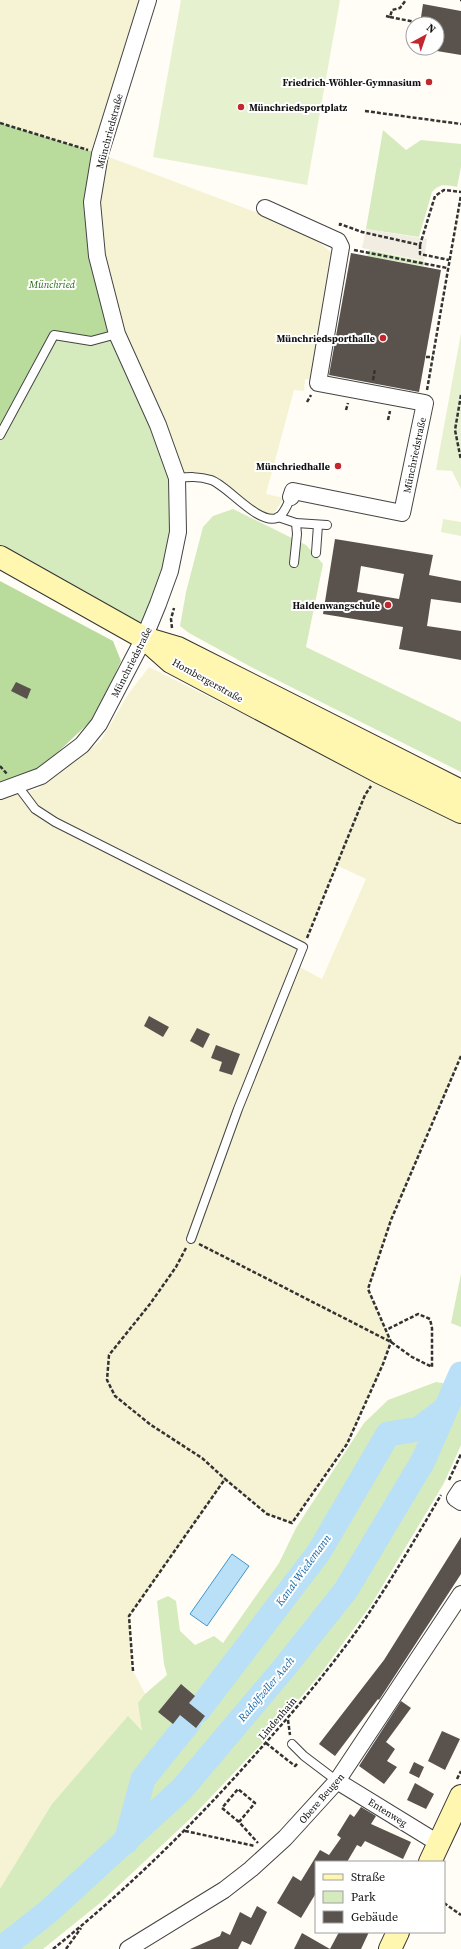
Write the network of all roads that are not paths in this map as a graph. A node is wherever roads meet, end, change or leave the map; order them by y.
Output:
1 (148, 0) edge
2 (265, 208) dead end
3 (117, 334) junction
4 (0, 435) edge
5 (177, 478) junction
6 (291, 497) joint
7 (278, 518) junction
8 (296, 523) junction
9 (318, 525) junction
10 (327, 525) dead end
11 (316, 553) dead end
12 (0, 557) edge
13 (294, 563) dead end
14 (144, 638) junction
15 (17, 785) junction
16 (0, 791) edge
17 (461, 791) edge
18 (461, 812) edge
19 (191, 1239) road end
20 (453, 1488) edge
21 (461, 1502) edge
22 (461, 1594) edge
23 (292, 1744) road end
24 (338, 1781) junction
25 (461, 1796) edge
26 (434, 1852) edge
27 (398, 1933) edge
28 (128, 1949) edge
29 (390, 1949) edge

1 - 3 street, Münchriedstraße
2 - 6 street, Münchriedstraße
3 - 4 lane
3 - 5 street, Münchriedstraße
5 - 7 lane
5 - 14 street, Münchriedstraße
6 - 7 lane, Münchriedstraße
7 - 8 lane
8 - 9 lane
8 - 13 lane
9 - 10 lane
9 - 11 lane
12 - 14 main road
14 - 15 street, Münchriedstraße
14 - 17 main road, Hombergerstraße
14 - 18 main road, Hombergerstraße
15 - 16 street, Münchriedstraße
15 - 19 lane
20 - 21 street
22 - 24 street, Obere Beugen
23 - 24 lane
24 - 26 street, Entenweg
24 - 28 street, Obere Beugen
25 - 26 main road
27 - 29 main road

